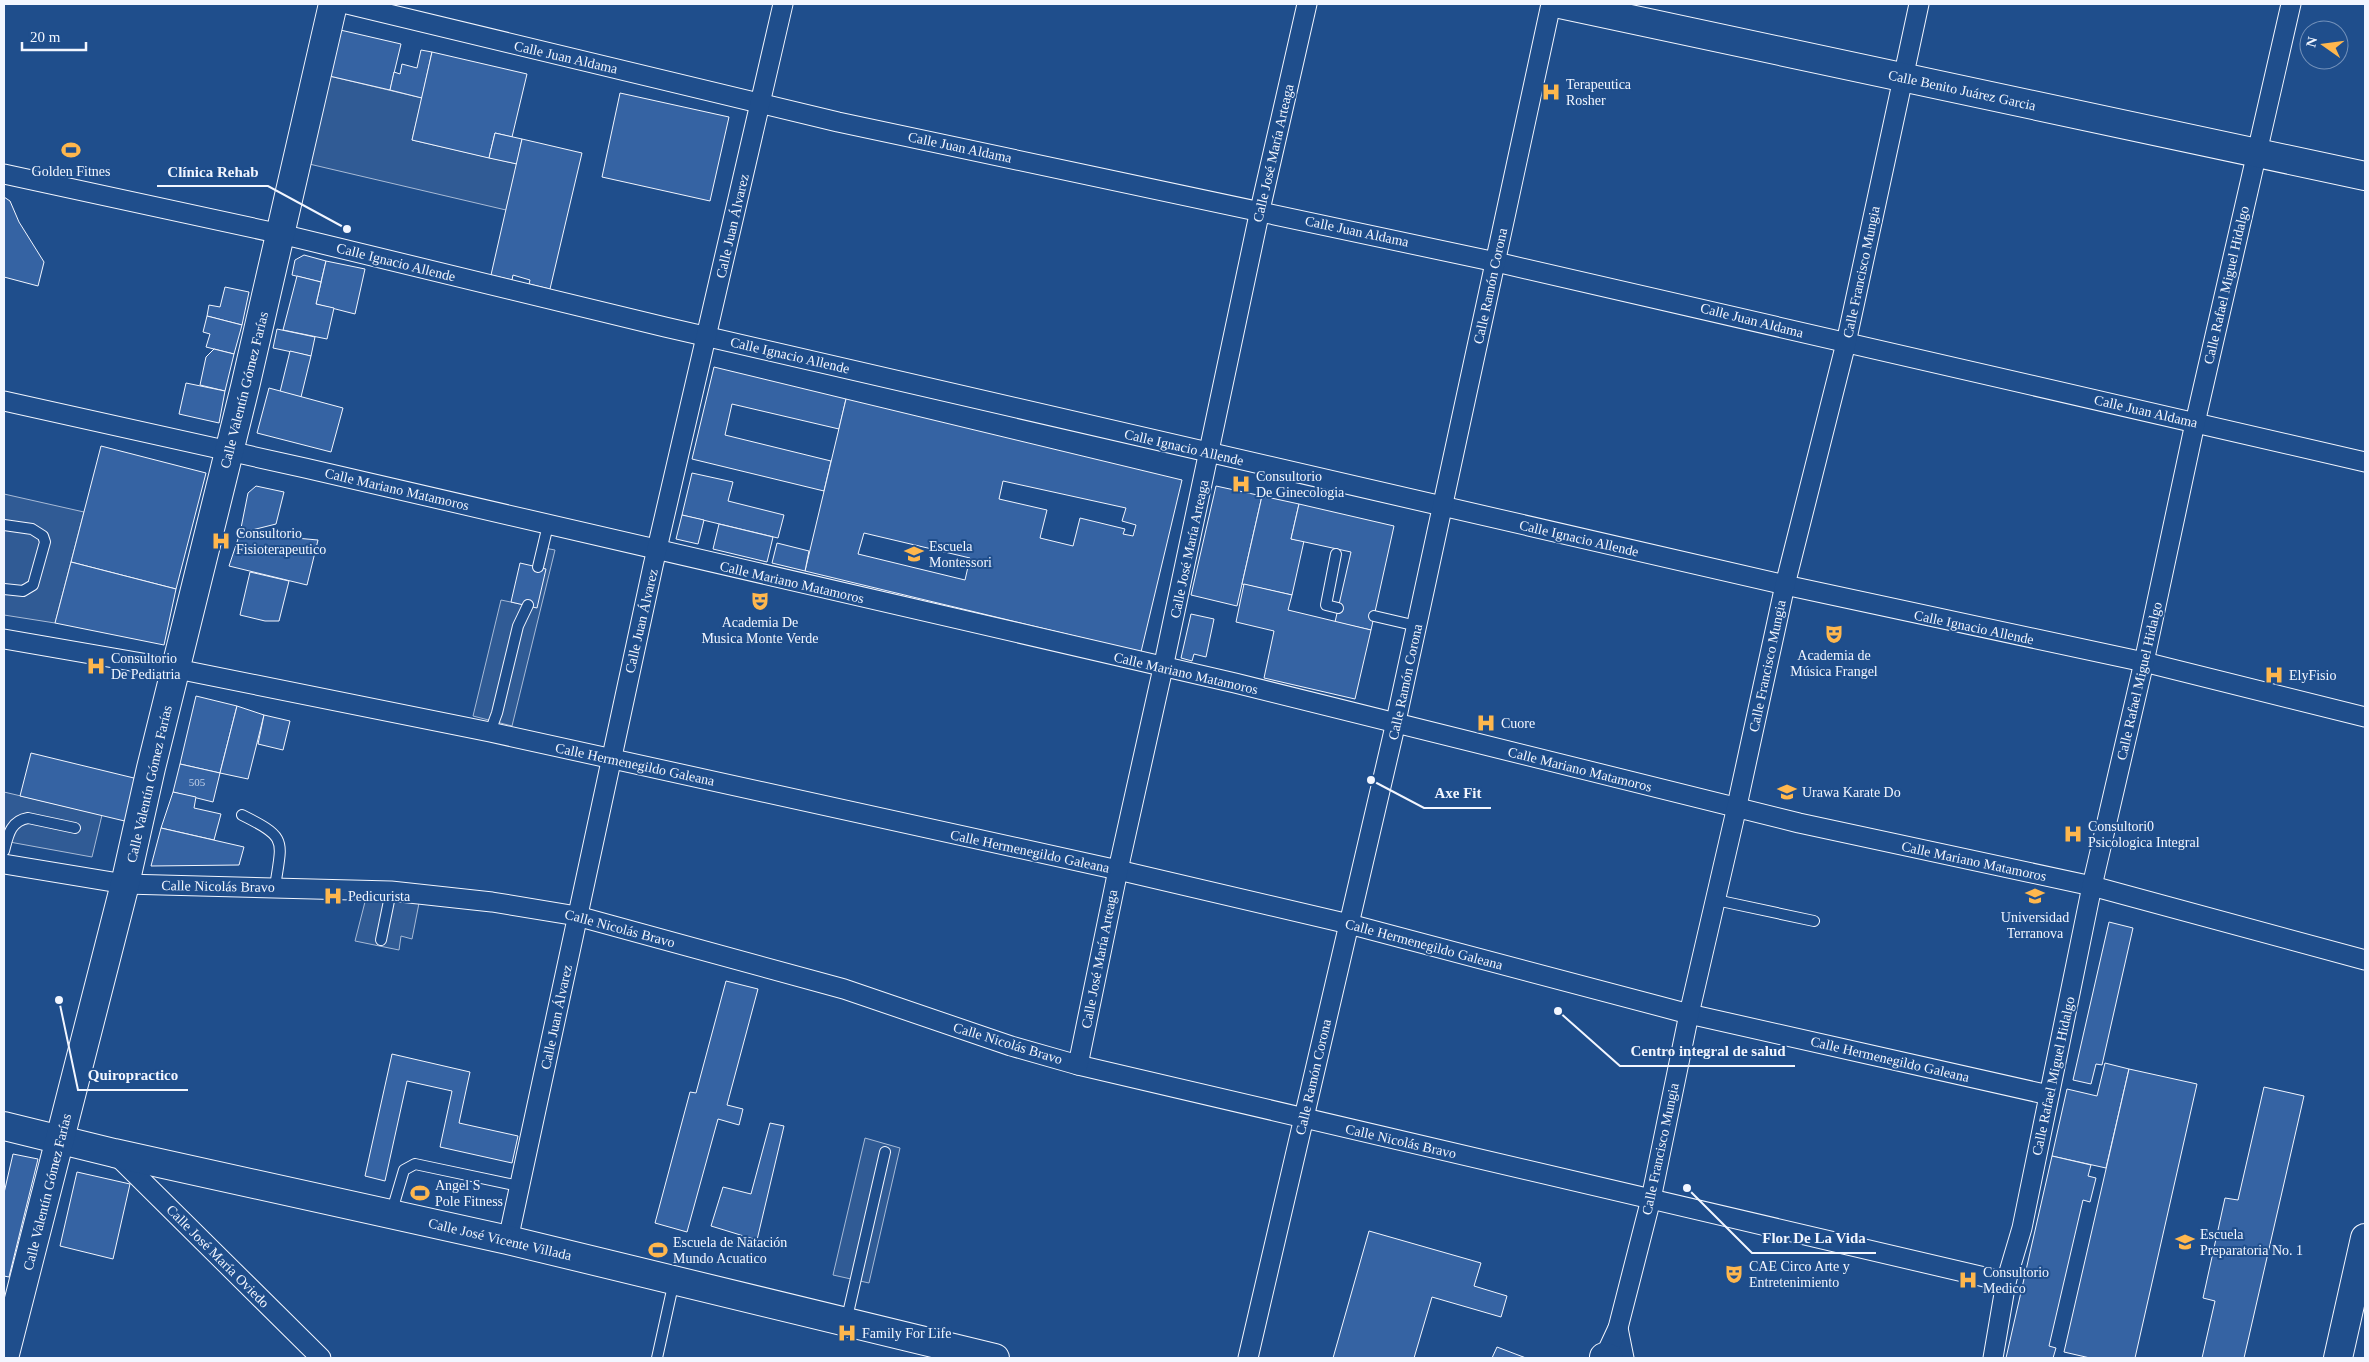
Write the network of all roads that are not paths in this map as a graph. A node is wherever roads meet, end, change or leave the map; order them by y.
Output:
1 (333, 4) edge
2 (347, 4) edge
3 (784, 4) edge
4 (1307, 4) edge
5 (1551, 4) edge
6 (1560, 4) edge
7 (1919, 4) edge
8 (2291, 4) edge
9 (1903, 78) junction
10 (761, 103) junction
11 (2256, 153) junction
12 (4, 174) edge
13 (2365, 176) edge
14 (1260, 210) junction
15 (281, 234) junction
16 (1496, 262) junction
17 (706, 336) junction
18 (1846, 343) junction
19 (4, 400) edge
20 (2195, 423) junction
21 (229, 450) junction
22 (1209, 452) junction
23 (2365, 462) edge
24 (1443, 506) junction
25 (4, 525) edge
26 (548, 525) junction
27 (656, 551) junction
28 (1336, 554) dead end
29 (538, 567) dead end
30 (1785, 586) junction
31 (4, 589) edge
32 (528, 605) dead end
33 (1338, 608) dead end
34 (1374, 616) dead end
35 (1417, 626) junction
36 (4, 639) edge
37 (2144, 662) junction
38 (1163, 668) junction
39 (177, 669) junction
40 (2365, 717) edge
41 (1396, 722) junction
42 (490, 732) junction
43 (610, 759) junction
44 (1736, 809) junction
45 (242, 815) dead end
46 (75, 828) dead end
47 (4, 851) edge
48 (4, 864) edge
49 (1118, 870) junction
50 (125, 884) junction
51 (2092, 886) junction
52 (275, 887) junction
53 (391, 891) junction
54 (1716, 900) junction
55 (578, 916) junction
56 (1814, 921) dead end
57 (1349, 924) junction
58 (381, 940) dead end
59 (2365, 960) edge
60 (1689, 1014) junction
61 (1078, 1065) junction
62 (2050, 1095) junction
63 (1303, 1118) junction
64 (4, 1126) edge
65 (59, 1140) junction
66 (885, 1152) dead end
67 (114, 1153) junction
68 (519, 1186) junction
69 (1651, 1199) junction
70 (391, 1214) junction
71 (2365, 1238) edge
72 (508, 1240) junction
73 (674, 1280) junction
74 (2006, 1282) junction
75 (846, 1322) junction
76 (4, 1358) edge
77 (321, 1358) edge
78 (657, 1358) edge
79 (995, 1358) edge
80 (1248, 1358) edge
81 (1610, 1358) edge
82 (1993, 1358) edge
83 (2338, 1358) edge

1 - 15 main road, Calle Valentín Gómez Farías
2 - 10 street, Calle Juan Aldama
3 - 10 street, Calle Juan Álvarez
4 - 14 street, Calle José María Arteaga
5 - 16 street, Calle Ramón Corona
6 - 9 main road, Calle Benito Juárez Garcia
7 - 9 street, Calle Francisco Mungia
8 - 11 street, Calle Rafael Miguel Hidalgo
9 - 11 main road, Calle Benito Juárez Garcia
9 - 18 street, Calle Francisco Mungia
10 - 14 street, Calle Juan Aldama
10 - 17 street, Calle Juan Álvarez
11 - 13 main road, Calle Benito Juárez Garcia
11 - 20 street, Calle Rafael Miguel Hidalgo
12 - 15 street, Calle Ignacio Allende
14 - 16 street, Calle Juan Aldama
14 - 22 street, Calle José María Arteaga
15 - 17 street, Calle Ignacio Allende
15 - 21 main road, Calle Valentín Gómez Farías
16 - 18 street, Calle Juan Aldama
16 - 24 street, Calle Ramón Corona
17 - 22 street, Calle Ignacio Allende
17 - 27 street, Calle Juan Álvarez
18 - 20 street, Calle Juan Aldama
18 - 30 street, Calle Francisco Mungia
19 - 21 street, Calle Mariano Matamoros
20 - 23 street, Calle Juan Aldama
20 - 37 street, Calle Rafael Miguel Hidalgo
21 - 26 street, Calle Mariano Matamoros
21 - 39 main road, Calle Valentín Gómez Farías
22 - 24 street, Calle Ignacio Allende
22 - 38 street, Calle José María Arteaga
24 - 30 street, Calle Ignacio Allende
24 - 35 street, Calle Ramón Corona
25 - 31 lane
26 - 27 street, Calle Mariano Matamoros
26 - 29 lane
27 - 38 street, Calle Mariano Matamoros
27 - 43 street, Calle Juan Álvarez
28 - 33 lane
30 - 37 street, Calle Ignacio Allende
30 - 44 street, Calle Francisco Mungia
32 - 42 lane
34 - 35 lane
35 - 41 street, Calle Ramón Corona
36 - 39 street, Calle Hermenegildo Galeana
37 - 40 street, Calle Ignacio Allende
37 - 51 street, Calle Rafael Miguel Hidalgo
38 - 41 street, Calle Mariano Matamoros
38 - 49 street, Calle José María Arteaga
39 - 42 street, Calle Hermenegildo Galeana
39 - 50 main road, Calle Valentín Gómez Farías
41 - 44 street, Calle Mariano Matamoros
41 - 57 street, Calle Ramón Corona
42 - 43 street, Calle Hermenegildo Galeana
43 - 49 street, Calle Hermenegildo Galeana
43 - 55 street, Calle Juan Álvarez
44 - 51 street, Calle Mariano Matamoros
44 - 54 street, Calle Francisco Mungia
45 - 52 lane
46 - 47 lane
48 - 50 street, Calle Nicolás Bravo
49 - 57 street, Calle Hermenegildo Galeana
49 - 61 street, Calle José María Arteaga
50 - 52 street, Calle Nicolás Bravo
50 - 65 main road, Calle Valentín Gómez Farías
51 - 59 street, Calle Mariano Matamoros
51 - 62 street, Calle Rafael Miguel Hidalgo
52 - 53 street, Calle Nicolás Bravo
53 - 55 street, Calle Nicolás Bravo
53 - 58 lane
54 - 56 lane
54 - 60 street, Calle Francisco Mungia
55 - 61 street, Calle Nicolás Bravo
55 - 68 street, Calle Juan Álvarez
57 - 60 street, Calle Hermenegildo Galeana
57 - 63 street, Calle Ramón Corona
60 - 62 street, Calle Hermenegildo Galeana
60 - 69 street, Calle Francisco Mungia
61 - 63 street, Calle Nicolás Bravo
62 - 74 street, Calle Rafael Miguel Hidalgo
63 - 69 street, Calle Nicolás Bravo
63 - 80 street, Calle Ramón Corona
64 - 65 main road, Calle José Vicente Villada
65 - 67 main road, Calle José Vicente Villada
65 - 76 main road, Calle Valentín Gómez Farías
66 - 75 lane
67 - 70 main road, Calle José Vicente Villada
67 - 77 street, Calle José María Oviedo
68 - 70 lane
68 - 72 street, Calle Juan Álvarez
69 - 74 street, Calle Nicolás Bravo
69 - 81 street, Calle Francisco Mungia
70 - 72 main road, Calle José Vicente Villada
71 - 83 main road
72 - 73 main road, Calle José Vicente Villada
73 - 75 main road, Calle José Vicente Villada
73 - 78 lane
74 - 82 street, Calle Rafael Miguel Hidalgo
75 - 79 main road, Calle José Vicente Villada

